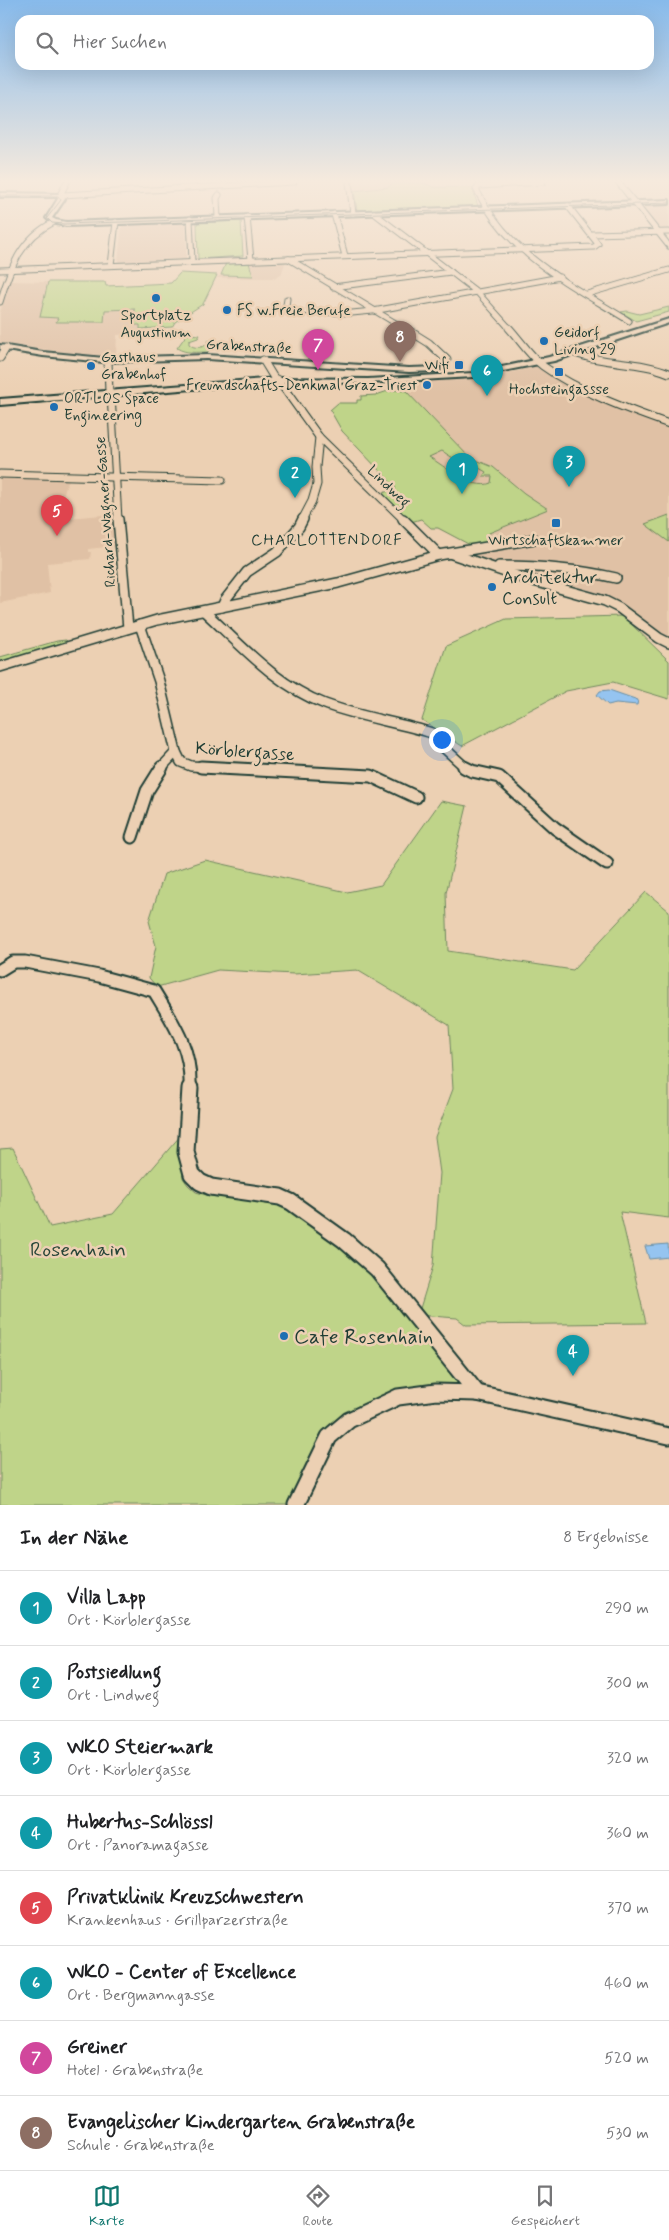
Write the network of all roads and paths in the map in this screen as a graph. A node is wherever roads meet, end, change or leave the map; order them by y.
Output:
1 (18, 252) edge
2 (112, 252) edge
3 (192, 252) edge
4 (250, 252) edge
5 (344, 252) edge
6 (449, 252) edge
7 (523, 252) edge
8 (425, 253) junction
9 (345, 256) junction
10 (289, 259) junction
11 (251, 260) junction
12 (192, 261) junction
13 (110, 265) junction
14 (9, 269) junction
15 (0, 270) edge
16 (669, 270) edge
17 (451, 272) junction
18 (560, 277) junction
19 (333, 287) junction
20 (476, 292) junction
21 (587, 294) junction
22 (287, 299) dead end
23 (0, 302) edge
24 (374, 311) junction
25 (669, 315) edge
26 (669, 320) edge
27 (630, 321) dead end
28 (3, 348) edge
29 (574, 352) junction
30 (0, 358) edge
31 (537, 359) junction
32 (108, 360) junction
33 (263, 360) junction
34 (447, 360) dead end
35 (355, 367) junction
36 (450, 369) junction
37 (669, 373) edge
38 (404, 379) junction
39 (278, 380) junction
40 (338, 380) junction
41 (110, 394) junction
42 (0, 402) edge
43 (669, 424) edge
44 (320, 437) junction
45 (0, 474) edge
46 (117, 477) junction
47 (222, 480) dead end
48 (534, 539) dead end
49 (449, 553) junction
50 (438, 555) junction
51 (478, 563) junction
52 (616, 578) dead end
53 (222, 607) junction
54 (204, 611) junction
55 (140, 624) junction
56 (128, 628) junction
57 (669, 643) edge
58 (0, 668) edge
59 (176, 752) junction
60 (416, 797) dead end
61 (132, 837) dead end
62 (607, 864) dead end
63 (0, 970) edge
64 (478, 1393) junction
65 (669, 1436) edge
66 (296, 1505) edge

1 - 14 street
2 - 13 street
3 - 12 street
4 - 11 street
5 - 9 street
6 - 8 street
7 - 18 street
8 - 9 street
8 - 17 street
9 - 10 street
10 - 11 street
10 - 19 street
11 - 12 street
12 - 13 street
13 - 14 street
14 - 15 street
14 - 23 street
16 - 21 street
17 - 19 street
17 - 20 street
18 - 20 street
18 - 21 street
19 - 24 street
20 - 24 street
20 - 31 street
21 - 27 street
22 - 24 street
24 - 34 street
25 - 31 main road, Grabenstraße
26 - 29 main road, Grabenstraße
28 - 30 street
28 - 32 main road, Grabenstraße
29 - 31 main road, Grabenstraße
29 - 37 street
31 - 36 main road, Grabenstraße
31 - 38 main road, Grabenstraße
31 - 43 street
32 - 33 main road, Grabenstraße
32 - 41 street, Richard-Wagner-Gasse
33 - 35 main road, Grabenstraße
33 - 39 street, Lindweg
35 - 36 main road, Grabenstraße
35 - 40 main road
36 - 38 main road
38 - 40 main road, Grabenstraße
39 - 40 main road, Grabenstraße
39 - 41 main road, Grabenstraße
39 - 44 street, Lindweg
41 - 42 main road, Grabenstraße
41 - 46 street, Richard-Wagner-Gasse
44 - 50 street, Lindweg
44 - 53 street
45 - 46 street
46 - 47 street
46 - 56 street, Richard-Wagner-Gasse
48 - 49 street
49 - 50 street
49 - 51 street
50 - 53 street
51 - 52 street
51 - 57 street
53 - 54 street
54 - 55 street
54 - 62 street
55 - 56 street
55 - 59 street, Körblergasse
56 - 58 street
59 - 60 street, Körblergasse
59 - 61 street
63 - 64 street
64 - 65 street
64 - 66 street

